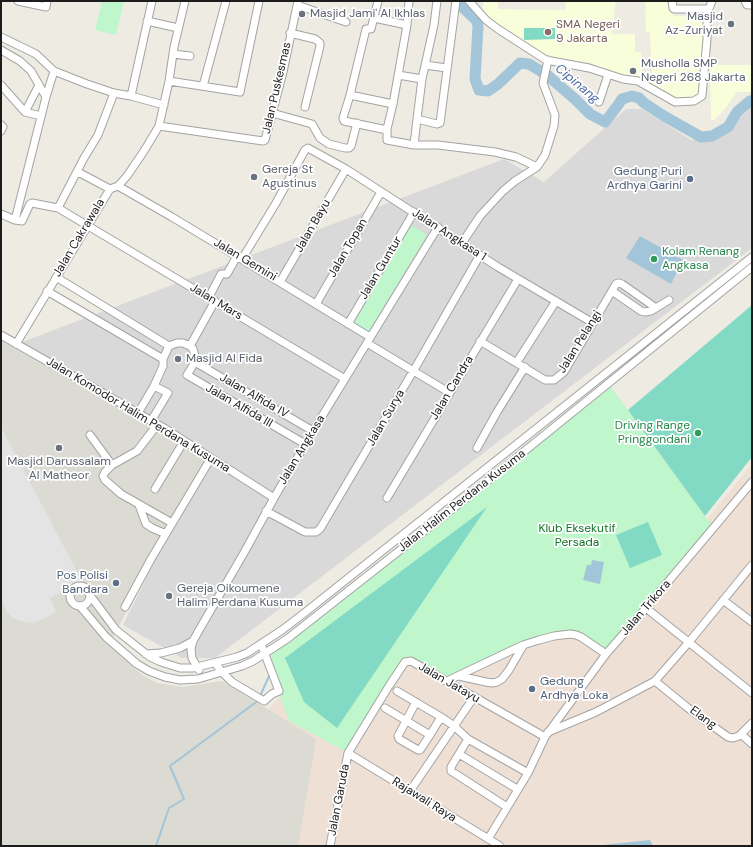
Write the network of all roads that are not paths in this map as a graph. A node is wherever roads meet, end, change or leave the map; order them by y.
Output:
1 (18, 1) edge
2 (48, 1) edge
3 (152, 1) edge
4 (185, 1) edge
5 (226, 1) edge
6 (260, 1) edge
7 (377, 1) edge
8 (409, 1) edge
9 (437, 1) edge
10 (469, 1) edge
11 (672, 1) edge
12 (712, 1) edge
13 (745, 1) edge
14 (297, 3) edge
15 (454, 3) edge
16 (752, 5) edge
17 (708, 9) junction
18 (374, 18) junction
19 (147, 21) junction
20 (346, 22) dead end
21 (407, 25) junction
22 (178, 28) junction
23 (290, 34) junction
24 (1, 38) edge
25 (1, 50) edge
26 (173, 54) junction
27 (190, 56) dead end
28 (548, 62) junction
29 (425, 65) junction
30 (447, 68) junction
31 (54, 71) junction
32 (398, 75) junction
33 (608, 75) junction
34 (422, 79) junction
35 (169, 81) junction
36 (1, 85) edge
37 (39, 85) junction
38 (203, 86) junction
39 (114, 93) junction
40 (350, 95) junction
41 (131, 96) junction
42 (46, 97) junction
43 (600, 102) dead end
44 (393, 104) junction
45 (164, 105) junction
46 (306, 108) dead end
47 (24, 112) junction
48 (272, 113) junction
49 (42, 116) junction
50 (418, 120) junction
51 (357, 123) junction
52 (1, 124) edge
53 (159, 126) junction
54 (387, 130) junction
55 (1, 131) edge
56 (414, 145) junction
57 (537, 167) junction
58 (346, 169) junction
59 (78, 172) junction
60 (118, 186) junction
61 (110, 189) junction
62 (381, 192) junction
63 (58, 208) junction
64 (414, 212) junction
65 (1, 214) edge
66 (15, 220) junction
67 (87, 225) junction
68 (438, 227) junction
69 (462, 243) junction
70 (480, 255) junction
71 (240, 257) junction
72 (752, 257) edge
73 (752, 267) edge
74 (56, 277) junction
75 (518, 279) junction
76 (280, 282) junction
77 (47, 291) junction
78 (612, 291) junction
79 (634, 292) junction
80 (212, 299) junction
81 (669, 300) dead end
82 (556, 301) junction
83 (628, 301) junction
84 (316, 304) junction
85 (656, 308) junction
86 (593, 323) junction
87 (348, 324) junction
88 (1, 336) edge
89 (369, 340) junction
90 (480, 341) junction
91 (16, 344) junction
92 (169, 346) junction
93 (190, 346) junction
94 (163, 359) junction
95 (195, 362) junction
96 (517, 362) junction
97 (525, 367) junction
98 (414, 370) junction
99 (345, 379) junction
100 (154, 386) junction
101 (450, 393) junction
102 (138, 413) junction
103 (154, 423) junction
104 (313, 431) junction
105 (90, 435) dead end
106 (184, 440) junction
107 (305, 444) junction
108 (477, 448) dead end
109 (211, 458) junction
110 (112, 465) junction
111 (752, 482) edge
112 (155, 489) dead end
113 (274, 498) junction
114 (387, 498) dead end
115 (139, 505) junction
116 (266, 511) junction
117 (172, 523) junction
118 (166, 534) junction
119 (752, 565) edge
120 (89, 594) junction
121 (723, 600) junction
122 (80, 606) junction
123 (125, 607) dead end
124 (646, 608) junction
125 (752, 622) edge
126 (193, 641) junction
127 (689, 642) junction
128 (261, 644) junction
129 (523, 646) junction
130 (145, 654) junction
131 (265, 654) junction
132 (606, 654) junction
133 (229, 659) junction
134 (215, 663) junction
135 (198, 668) junction
136 (231, 670) junction
137 (222, 672) junction
138 (459, 676) junction
139 (204, 677) junction
140 (655, 680) junction
141 (447, 681) junction
142 (238, 685) junction
143 (397, 691) dead end
144 (752, 693) edge
145 (474, 697) junction
146 (416, 702) junction
147 (385, 708) dead end
148 (441, 717) junction
149 (406, 720) junction
150 (752, 723) edge
151 (454, 726) junction
152 (742, 734) junction
153 (430, 735) junction
154 (546, 735) junction
155 (468, 739) junction
156 (752, 744) edge
157 (348, 753) junction
158 (459, 754) junction
159 (528, 773) junction
160 (517, 789) junction
161 (410, 791) junction
162 (507, 807) junction
163 (488, 839) junction
164 (330, 846) edge
165 (500, 846) edge

1 - 2 street
3 - 19 street
4 - 22 street, Jalan Cakrawala
5 - 38 street
6 - 38 street
7 - 18 street
8 - 21 street
9 - 29 street
10 - 28 street
11 - 17 street
12 - 17 street
13 - 16 street
14 - 20 street
14 - 23 street, Jalan Puskesmas
15 - 30 street
17 - 33 street
18 - 21 street
18 - 40 street
19 - 22 street
19 - 41 street
21 - 32 street
22 - 26 street, Jalan Cakrawala
23 - 46 street
23 - 48 street, Jalan Puskesmas
24 - 31 street
25 - 37 street
26 - 27 street
26 - 35 street, Jalan Cakrawala
28 - 33 street
28 - 57 street
29 - 30 street
29 - 34 street
30 - 50 street
31 - 39 street
31 - 42 street
32 - 34 street
32 - 44 street
33 - 43 street
34 - 50 street
35 - 38 street
35 - 45 street, Jalan Cakrawala
36 - 47 street
37 - 42 street
37 - 47 street
39 - 41 street
39 - 59 street
40 - 44 street
40 - 51 street
41 - 45 street
42 - 49 street
44 - 54 street
45 - 53 street, Jalan Cakrawala
47 - 49 street
48 - 51 street
48 - 53 street, Jalan Puskesmas
49 - 66 street
50 - 56 street
51 - 54 street
52 - 55 street
53 - 60 street, Jalan Cakrawala
54 - 56 street
56 - 57 street
57 - 69 street
58 - 62 street, Jalan Angkasa 1
58 - 71 street, Jalan Angkasa 1
58 - 76 street, Jalan Bayu
59 - 61 street
59 - 63 street
60 - 61 street, Jalan Cakrawala
60 - 71 street, Jalan Gemini
61 - 67 street, Jalan Cakrawala
62 - 64 street, Jalan Angkasa 1
62 - 84 street, Jalan Topan
63 - 66 street
63 - 67 street, Jalan Mars
64 - 68 street, Jalan Angkasa 1
64 - 87 street, Jalan Guntur
65 - 66 street
67 - 74 street, Jalan Cakrawala
67 - 80 street, Jalan Mars
68 - 69 street, Jalan Angkasa 1
68 - 89 street, Jalan Angkasa
69 - 70 street, Jalan Angkasa 1
70 - 75 street, Jalan Angkasa 1
70 - 98 street, Jalan Surya
71 - 76 street, Jalan Gemini
71 - 80 street
72 - 128 street, Jalan Halim Perdana Kusuma
73 - 131 street, Jalan Halim Perdana Kusuma
74 - 77 street, Jalan Cakrawala
74 - 92 street
75 - 82 street, Jalan Angkasa 1
75 - 90 street, Jalan Candra
76 - 84 street, Jalan Gemini
77 - 91 street, Jalan Cakrawala
77 - 94 street
78 - 79 street
78 - 83 street
78 - 86 street, Jalan Pelangi
79 - 83 street
79 - 85 street
80 - 93 street
80 - 99 street, Jalan Mars
81 - 85 street
82 - 86 street, Jalan Angkasa 1
82 - 96 street
83 - 85 street
84 - 87 street, Jalan Gemini
86 - 97 street, Jalan Pelangi
87 - 89 street, Jalan Gemini
88 - 91 street, Jalan Komodor Halim Perdana Kusuma
89 - 98 street, Jalan Gemini
89 - 99 street, Jalan Angkasa
90 - 96 street, Jalan Pelangi
90 - 101 street, Jalan Candra
91 - 102 street, Jalan Komodor Halim Perdana Kusuma
92 - 93 street
92 - 94 street
93 - 95 street
94 - 100 street
95 - 104 street, Jalan Alfida IV
95 - 107 street, Jalan Alfida III
96 - 97 street, Jalan Pelangi
97 - 108 street
98 - 101 street, Jalan Gemini
98 - 116 street, Jalan Surya
99 - 104 street, Jalan Angkasa
100 - 102 street
100 - 103 street
101 - 114 street, Jalan Candra
102 - 103 street, Jalan Komodor Halim Perdana Kusuma
103 - 106 street, Jalan Komodor Halim Perdana Kusuma
103 - 110 street
104 - 107 street, Jalan Angkasa
105 - 110 street
106 - 109 street, Jalan Komodor Halim Perdana Kusuma
106 - 112 street
107 - 113 street, Jalan Angkasa
109 - 113 street, Jalan Komodor Halim Perdana Kusuma
109 - 117 street
110 - 115 street
111 - 124 street, Jalan Trikora
113 - 116 street, Jalan Angkasa
115 - 117 street
115 - 118 street
116 - 126 street, Jalan Angkasa
117 - 118 street
118 - 123 street
119 - 121 street
120 - 122 street
120 - 122 street
120 - 130 street
121 - 125 street
121 - 127 street
122 - 139 street, Jalan Halim Perdana Kusuma
124 - 127 street
124 - 132 street, Jalan Trikora
126 - 130 street
126 - 135 street
127 - 140 street
127 - 144 street
128 - 131 street
128 - 133 street, Jalan Halim Perdana Kusuma
129 - 132 street
129 - 138 street
129 - 138 street
130 - 135 street
131 - 136 street, Jalan Halim Perdana Kusuma
131 - 142 street
132 - 154 street, Jalan Trikora
133 - 134 street, Jalan Halim Perdana Kusuma
133 - 136 street
134 - 135 street, Jalan Halim Perdana Kusuma
134 - 137 street
135 - 139 street
136 - 137 street, Jalan Halim Perdana Kusuma
136 - 142 street
137 - 139 street, Jalan Halim Perdana Kusuma
137 - 142 street
138 - 141 street
140 - 152 street, Elang
140 - 154 street
141 - 145 street, Jalan Jatayu
141 - 157 street, Jalan Jatayu
143 - 146 street
145 - 151 street
145 - 154 street, Jalan Jatayu
146 - 148 street
146 - 149 street
147 - 149 street
148 - 151 street
148 - 153 street
149 - 153 street
149 - 153 street
150 - 152 street
151 - 155 street
151 - 161 street
152 - 156 street
154 - 159 street, Jalan Trikora
155 - 158 street
155 - 159 street
157 - 161 street, Rajawali Raya
157 - 164 street, Jalan Garuda
158 - 160 street
158 - 162 street
159 - 160 street, Jalan Trikora
160 - 162 street, Jalan Trikora
161 - 163 street, Rajawali Raya
162 - 163 street, Jalan Trikora
163 - 165 street, Rajawali Raya

